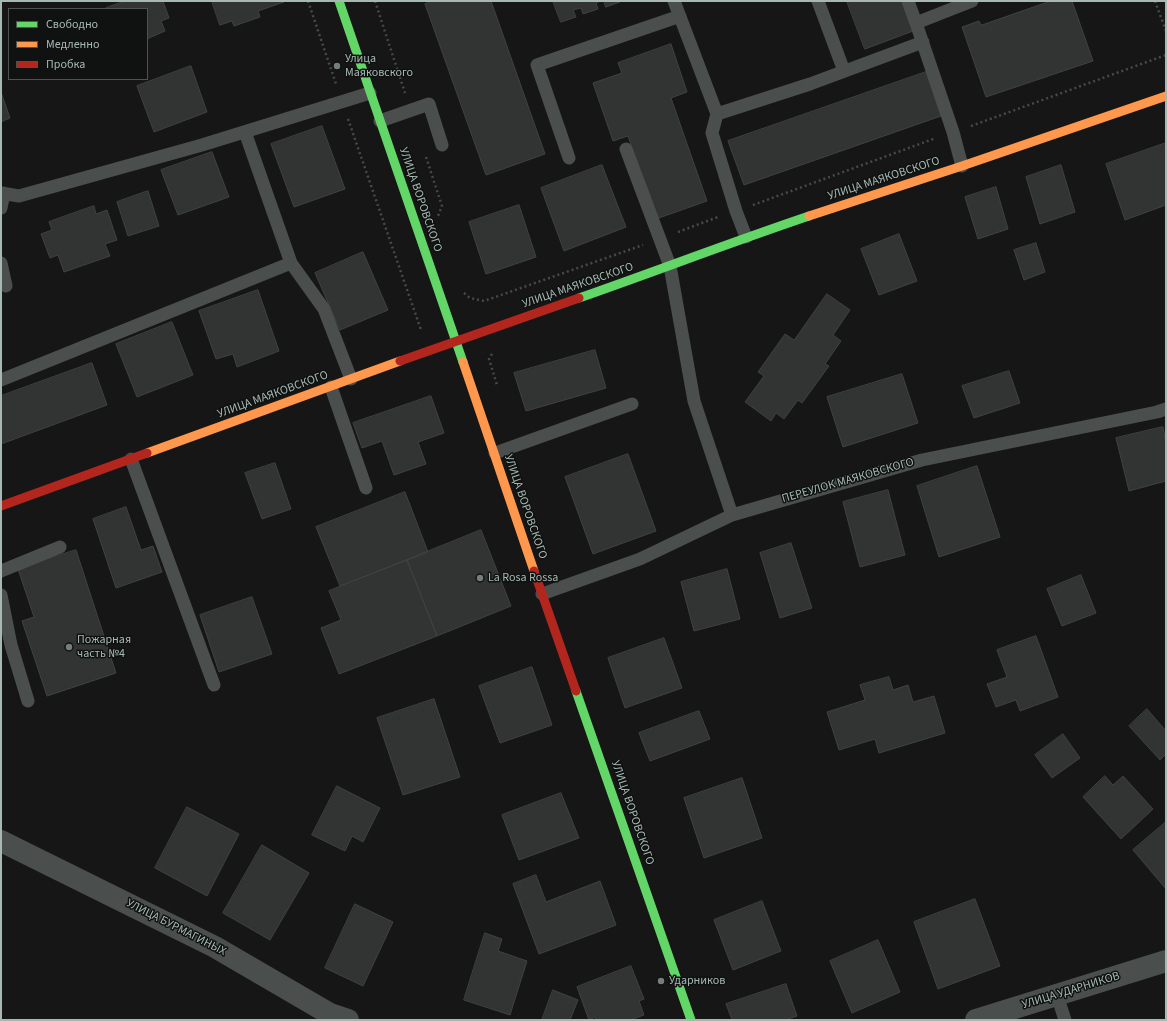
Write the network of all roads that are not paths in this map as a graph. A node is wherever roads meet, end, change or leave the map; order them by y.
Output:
1 (339, 1) edge
2 (674, 1) edge
3 (818, 1) edge
4 (908, 1) edge
5 (972, 1) edge
6 (680, 16) junction
7 (916, 23) junction
8 (923, 42) junction
9 (844, 71) junction
10 (370, 93) junction
11 (1166, 96) edge
12 (717, 114) junction
13 (380, 121) junction
14 (245, 132) junction
15 (442, 145) dead end
16 (626, 149) dead end
17 (569, 158) dead end
18 (962, 166) junction
19 (2, 193) edge
20 (1, 208) edge
21 (746, 237) junction
22 (291, 262) junction
23 (1, 263) edge
24 (670, 266) junction
25 (6, 286) dead end
26 (456, 341) junction
27 (351, 379) junction
28 (1, 380) edge
29 (331, 386) junction
30 (632, 404) dead end
31 (1166, 409) edge
32 (494, 454) junction
33 (131, 459) junction
34 (366, 488) dead end
35 (1, 506) edge
36 (732, 515) junction
37 (60, 547) dead end
38 (1, 571) edge
39 (542, 594) junction
40 (1, 595) edge
41 (6, 647) edge
42 (214, 685) dead end
43 (28, 701) dead end
44 (1, 841) edge
45 (1166, 961) edge
46 (1057, 995) junction
47 (348, 1020) edge
48 (691, 1020) edge
49 (976, 1020) edge
50 (1065, 1020) edge

1 - 10 street, УЛИЦА ВОРОВСКОГО
2 - 6 lane
3 - 9 lane
4 - 7 lane
5 - 7 lane
6 - 12 lane
6 - 17 lane
7 - 8 lane
8 - 9 lane
8 - 18 lane
9 - 12 lane
10 - 13 street, УЛИЦА ВОРОВСКОГО
10 - 14 lane
11 - 18 street, УЛИЦА МАЯКОВСКОГО
12 - 21 lane
13 - 15 lane
13 - 26 street, УЛИЦА ВОРОВСКОГО
14 - 19 lane
14 - 22 lane
16 - 24 lane
18 - 21 street, УЛИЦА МАЯКОВСКОГО
19 - 20 lane
21 - 24 street, УЛИЦА МАЯКОВСКОГО
22 - 27 lane
22 - 28 lane
23 - 25 lane
24 - 26 street, УЛИЦА МАЯКОВСКОГО
24 - 36 lane
26 - 27 street, УЛИЦА МАЯКОВСКОГО
26 - 32 street, УЛИЦА ВОРОВСКОГО
27 - 29 street, УЛИЦА МАЯКОВСКОГО
29 - 33 street, УЛИЦА МАЯКОВСКОГО
29 - 34 lane
30 - 32 lane
31 - 36 lane, ПЕРЕУЛОК МАЯКОВСКОГО
32 - 39 street, УЛИЦА ВОРОВСКОГО
33 - 35 street, УЛИЦА МАЯКОВСКОГО
33 - 42 lane
36 - 39 lane, ПЕРЕУЛОК МАЯКОВСКОГО
37 - 38 lane
39 - 48 street, УЛИЦА ВОРОВСКОГО
40 - 41 lane
41 - 43 lane
44 - 47 street, УЛИЦА БУРМАГИНЫХ
45 - 46 street, УЛИЦА УДАРНИКОВ
46 - 49 street, УЛИЦА УДАРНИКОВ
46 - 50 lane

